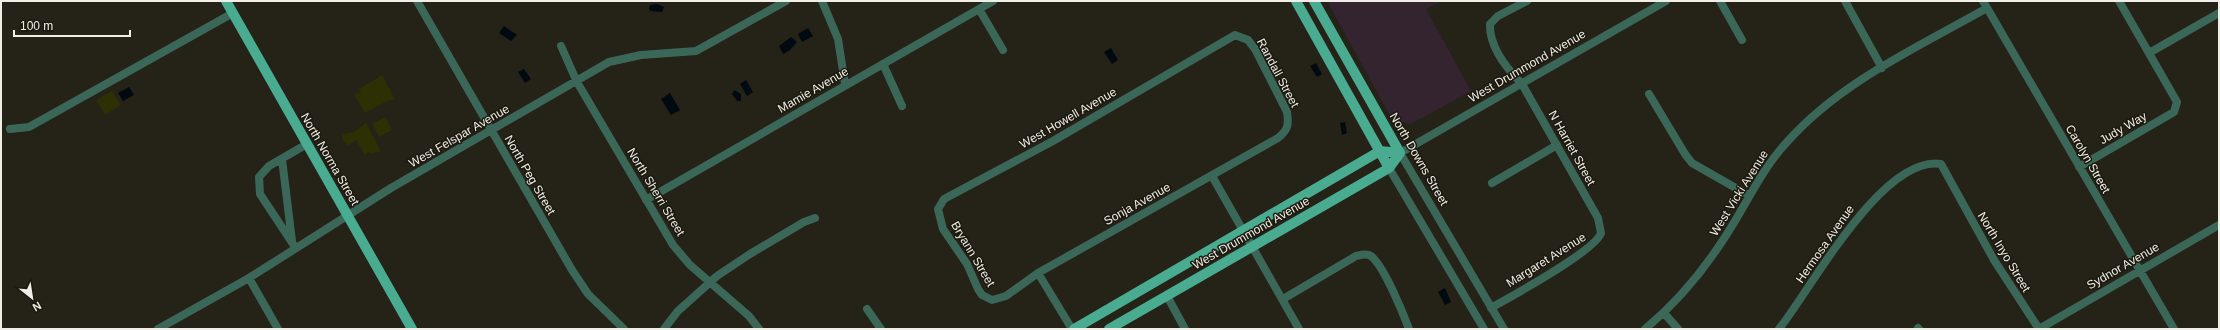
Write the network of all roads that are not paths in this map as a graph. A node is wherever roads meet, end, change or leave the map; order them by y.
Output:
1 (226, 1) edge
2 (418, 1) edge
3 (786, 1) edge
4 (822, 1) edge
5 (993, 1) edge
6 (1296, 1) edge
7 (1314, 1) edge
8 (1527, 1) edge
9 (1666, 1) edge
10 (1720, 1) edge
11 (1845, 1) edge
12 (2119, 1) edge
13 (1985, 5) edge
14 (979, 9) junction
15 (2219, 12) edge
16 (233, 13) junction
17 (1742, 40) dead end
18 (561, 46) dead end
19 (1216, 46) joint
20 (1003, 50) dead end
21 (2149, 53) junction
22 (883, 64) junction
23 (1882, 68) junction
24 (577, 82) junction
25 (845, 84) junction
26 (1522, 84) junction
27 (1650, 94) dead end
28 (902, 106) dead end
29 (1288, 127) joint
30 (10, 129) dead end
31 (491, 131) junction
32 (307, 144) junction
33 (1557, 146) junction
34 (1380, 151) junction
35 (1400, 153) junction
36 (282, 159) junction
37 (2079, 167) junction
38 (1389, 168) junction
39 (1212, 176) junction
40 (1492, 183) dead end
41 (1951, 186) joint
42 (1748, 195) junction
43 (646, 200) junction
44 (938, 213) joint
45 (348, 216) junction
46 (815, 218) dead end
47 (1600, 224) joint
48 (2219, 225) edge
49 (1244, 231) junction
50 (294, 245) junction
51 (1253, 247) junction
52 (2139, 270) junction
53 (1038, 272) junction
54 (249, 278) junction
55 (708, 283) junction
56 (1167, 296) junction
57 (996, 299) joint
58 (1283, 299) junction
59 (1491, 308) junction
60 (867, 309) dead end
61 (1664, 313) junction
62 (158, 329) edge
63 (278, 329) edge
64 (412, 329) edge
65 (624, 329) edge
66 (664, 329) edge
67 (759, 329) edge
68 (881, 329) edge
69 (1073, 329) edge
70 (1109, 329) edge
71 (1186, 329) edge
72 (1299, 329) edge
73 (1409, 329) edge
74 (1484, 329) edge
75 (1504, 329) edge
76 (1645, 329) edge
77 (1678, 329) edge
78 (1779, 329) edge
79 (2039, 329) edge
80 (2174, 329) edge

1 - 16 main road, North Norma Street
2 - 31 street, North Peg Street
3 - 24 street, West Felspar Avenue
4 - 25 street
5 - 14 street, Mamie Avenue
6 - 34 main road
7 - 35 main road, North Downs Street
8 - 26 street, N Harriet Street
9 - 26 street, West Drummond Avenue
10 - 17 street
11 - 23 street
12 - 21 street
13 - 23 street, West Vicki Avenue
13 - 37 street, Carolyn Street
14 - 20 street
14 - 22 street, Mamie Avenue
15 - 21 street
16 - 30 street
16 - 32 main road, North Norma Street
18 - 24 street, North Sherri Street
19 - 29 street, Randall Street
19 - 44 street, West Howell Avenue
21 - 37 street, Judy Way
22 - 25 street, Mamie Avenue
22 - 28 street
23 - 42 street, West Vicki Avenue
24 - 31 street, West Felspar Avenue
24 - 43 street, North Sherri Street
25 - 43 street, Mamie Avenue
26 - 33 street, N Harriet Street
26 - 35 street, West Drummond Avenue
27 - 42 street
29 - 39 street, Sonja Avenue
31 - 45 street, West Felspar Avenue
31 - 65 street, North Peg Street
32 - 36 street
32 - 45 main road, North Norma Street
33 - 40 street
33 - 47 street, N Harriet Street
34 - 35 main road
34 - 38 main road
34 - 49 main road, West Drummond Avenue
35 - 38 main road, West Drummond Avenue
35 - 59 street, North Downs Street
36 - 50 street
36 - 50 street
37 - 52 street, Carolyn Street
38 - 51 main road, West Drummond Avenue
38 - 74 street
39 - 49 street
39 - 53 street, Sonja Avenue
41 - 78 street, Hermosa Avenue
41 - 79 street, North Inyo Street
42 - 61 street, West Vicki Avenue
43 - 55 street, North Sherri Street
44 - 57 street, Bryann Street
45 - 50 street, West Felspar Avenue
45 - 64 main road, North Norma Street
46 - 55 street
47 - 59 street, Margaret Avenue
48 - 52 street, Sydnor Avenue
49 - 51 street
49 - 69 main road, West Drummond Avenue
50 - 54 street, West Felspar Avenue
51 - 56 main road, West Drummond Avenue
51 - 58 street
52 - 79 street, Sydnor Avenue
52 - 80 street, Carolyn Street
53 - 57 street, Sonja Avenue
53 - 69 street
54 - 62 street, West Felspar Avenue
54 - 63 street
55 - 66 street
55 - 67 street, North Sherri Street
56 - 70 main road, West Drummond Avenue
56 - 71 street
58 - 72 street
58 - 73 street
59 - 75 street, North Downs Street
60 - 68 street
61 - 76 street, West Vicki Avenue
61 - 77 street

